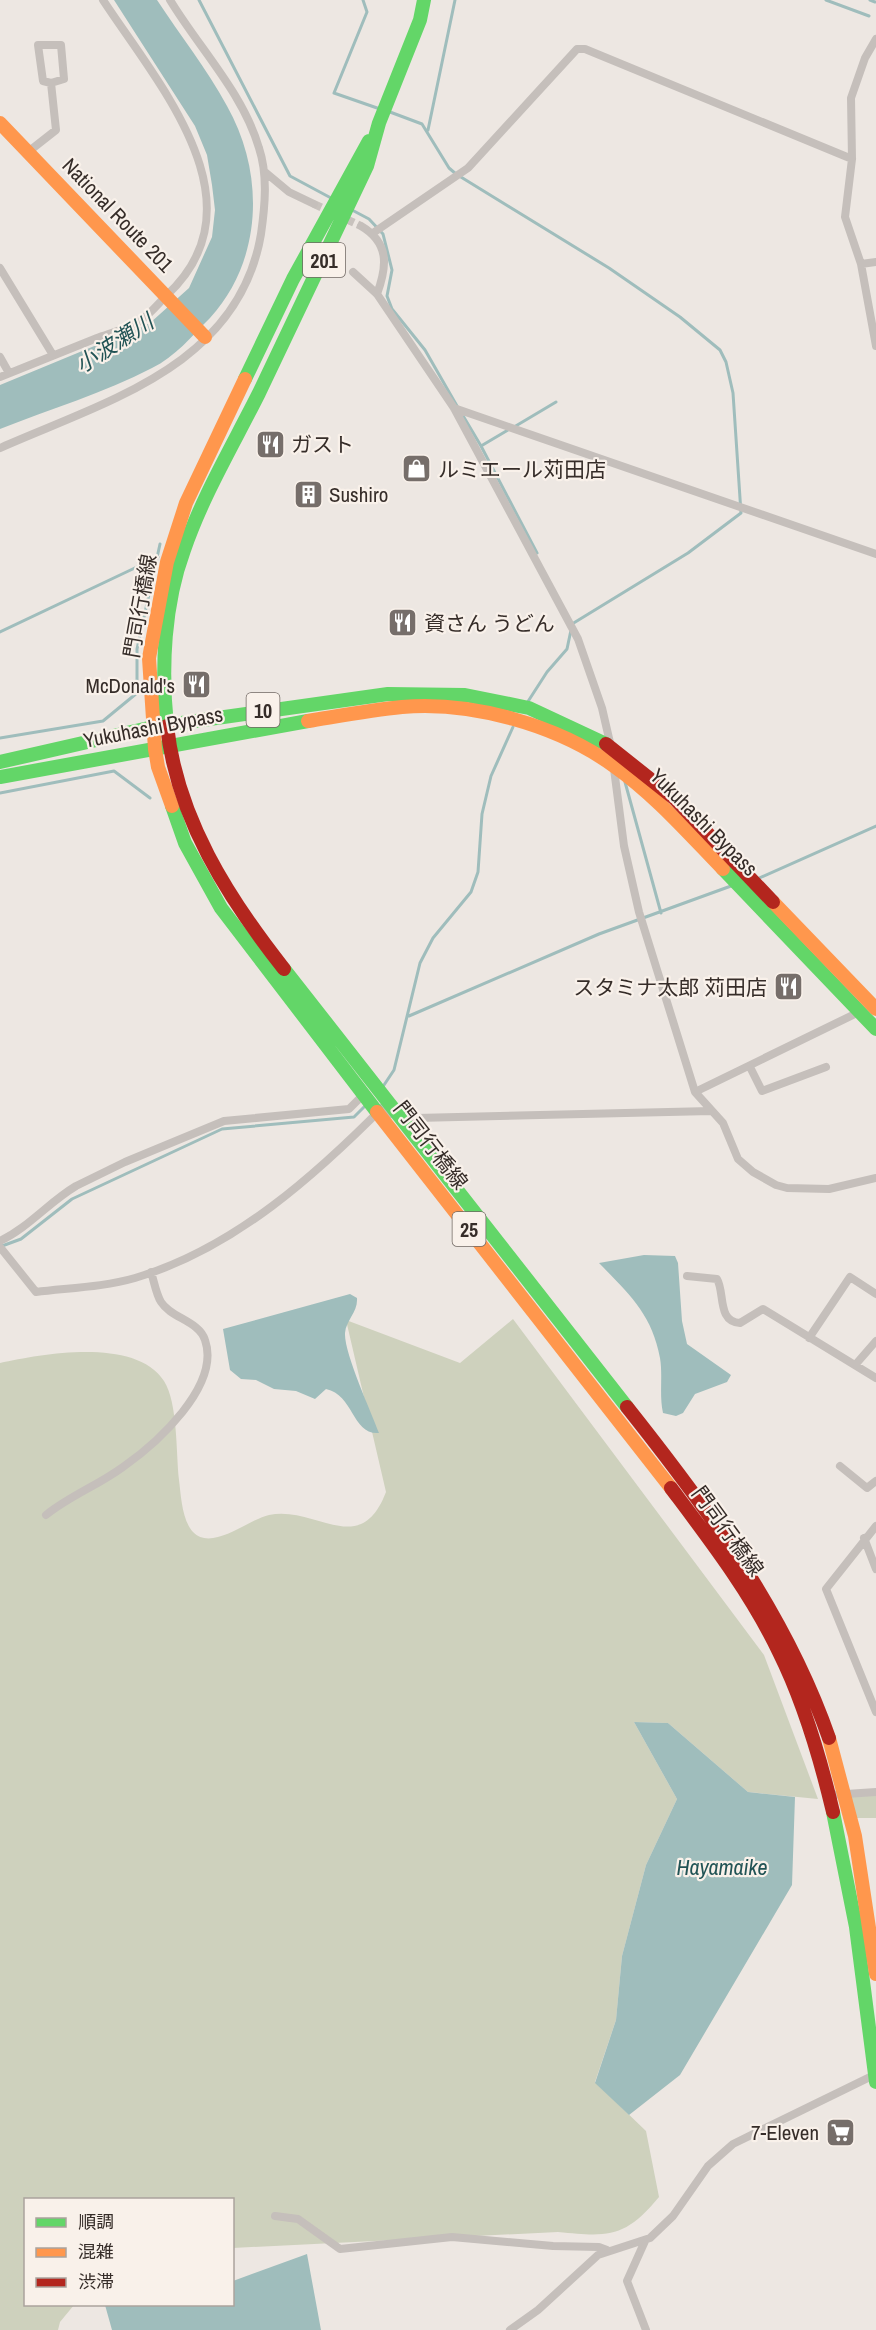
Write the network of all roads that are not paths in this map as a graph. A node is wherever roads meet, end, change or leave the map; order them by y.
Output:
1 (103, 0) edge
2 (170, 0) edge
3 (424, 0) edge
4 (876, 39) edge
5 (51, 83) junction
6 (0, 123) edge
7 (380, 123) junction
8 (28, 152) junction
9 (852, 159) junction
10 (265, 172) junction
11 (314, 204) tunnel mouth
12 (361, 226) tunnel mouth
13 (373, 233) junction
14 (876, 262) edge
15 (861, 264) junction
16 (0, 268) edge
17 (353, 272) dead end
18 (377, 294) junction
19 (168, 297) junction
20 (205, 337) dead end
21 (876, 346) edge
22 (53, 355) junction
23 (0, 357) edge
24 (9, 373) junction
25 (0, 377) edge
26 (245, 379) joint
27 (259, 393) joint
28 (454, 408) junction
29 (0, 448) edge
30 (876, 554) edge
31 (159, 726) junction
32 (610, 747) junction
33 (161, 748) junction
34 (0, 762) edge
35 (614, 765) junction
36 (0, 777) edge
37 (876, 1009) edge
38 (859, 1012) junction
39 (876, 1029) edge
40 (750, 1066) junction
41 (826, 1067) dead end
42 (369, 1088) junction
43 (695, 1092) junction
44 (383, 1107) junction
45 (711, 1111) junction
46 (398, 1115) junction
47 (876, 1178) edge
48 (0, 1241) edge
49 (0, 1247) edge
50 (151, 1272) junction
51 (687, 1276) dead end
52 (876, 1294) edge
53 (808, 1338) junction
54 (876, 1341) edge
55 (856, 1364) junction
56 (876, 1378) edge
57 (840, 1466) dead end
58 (876, 1481) edge
59 (46, 1515) dead end
60 (876, 1526) edge
61 (864, 1538) junction
62 (876, 1569) edge
63 (876, 1712) edge
64 (876, 1792) edge
65 (838, 1794) junction
66 (876, 1974) edge
67 (876, 2077) edge
68 (275, 2216) dead end
69 (645, 2241) junction
70 (607, 2250) junction
71 (510, 2330) edge
72 (646, 2330) edge

1 - 19 street
2 - 10 street
3 - 7 main road, 201
4 - 9 street
5 - 5 street
5 - 8 street
6 - 8 main road, National Route 201
7 - 26 main road, 201
7 - 27 main road, 201
8 - 19 main road, National Route 201
9 - 13 street
9 - 15 street
10 - 11 street
10 - 29 street
12 - 13 street
13 - 18 street
14 - 15 street
15 - 21 street
16 - 22 street
17 - 18 street
18 - 28 street
19 - 20 main road, National Route 201
19 - 22 street
22 - 24 street
23 - 24 street
24 - 25 street
26 - 31 main road, 門司行橋線 / 25
27 - 31 main road, 門司行橋線 / 25
28 - 30 street
28 - 32 street
31 - 32 main road, Yukuhashi Bypass / 10
31 - 33 main road, 門司行橋線 / 25
31 - 34 main road, Yukuhashi Bypass / 10
32 - 35 street
32 - 37 main road, Yukuhashi Bypass / 10
33 - 35 main road, Yukuhashi Bypass / 10
33 - 36 main road, Yukuhashi Bypass / 10
33 - 42 main road, 門司行橋線 / 25
35 - 38 main road, Yukuhashi Bypass / 10
35 - 43 street
38 - 39 main road, Yukuhashi Bypass / 10
38 - 40 street
40 - 41 street
40 - 43 street
42 - 44 main road, 門司行橋線 / 25
42 - 48 street
43 - 45 street
44 - 46 main road, 門司行橋線 / 25
44 - 50 street
44 - 65 main road, 門司行橋線 / 25
45 - 46 street
45 - 47 street
46 - 65 main road, 門司行橋線 / 25
49 - 50 street
50 - 59 street
51 - 53 street
52 - 53 street
53 - 55 street
54 - 55 street
55 - 56 street
57 - 58 street
60 - 61 street
61 - 62 street
61 - 63 street
64 - 65 street
65 - 66 main road, 門司行橋線 / 25
65 - 67 main road, 門司行橋線 / 25
67 - 69 street
68 - 70 street
69 - 70 street
69 - 72 street
70 - 71 street

